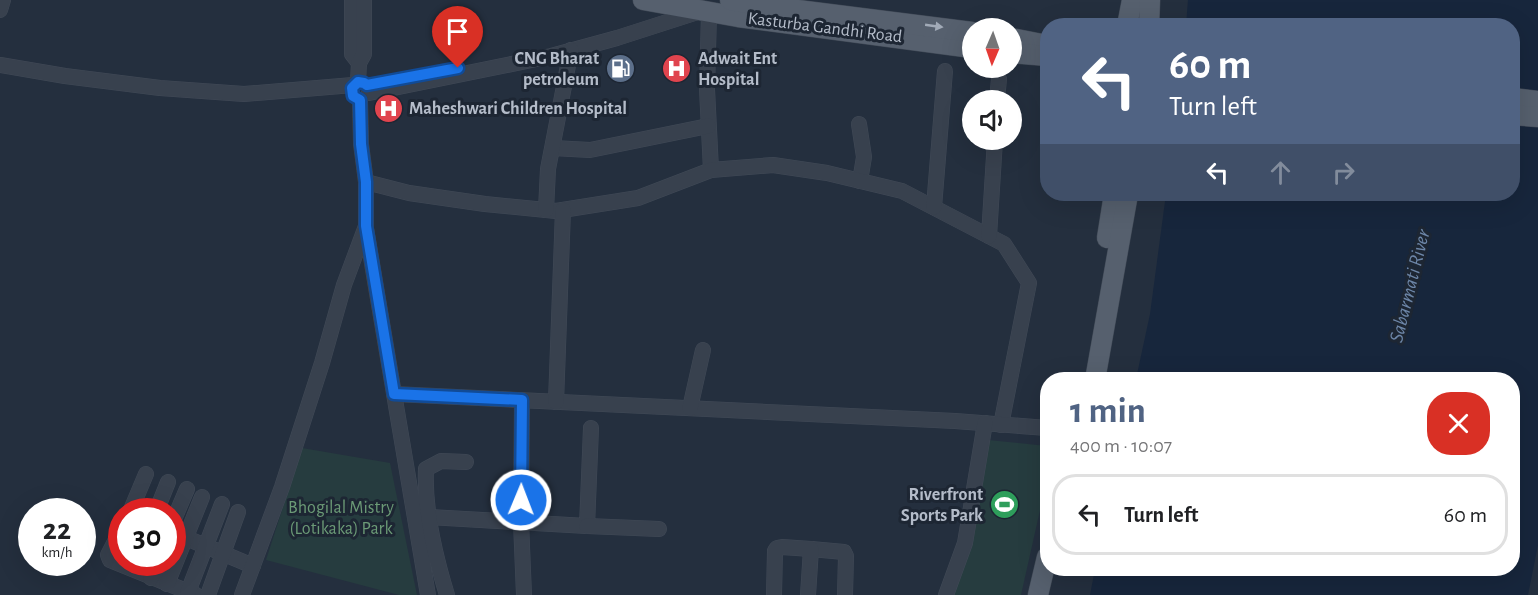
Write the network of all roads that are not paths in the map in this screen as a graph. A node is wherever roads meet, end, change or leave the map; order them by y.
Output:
1 (3, 0) edge
2 (352, 0) edge
3 (364, 0) edge
4 (643, 0) edge
5 (1132, 0) edge
6 (1150, 0) edge
7 (738, 1) edge
8 (0, 10) edge
9 (697, 11) junction
10 (1129, 18) edge
11 (1149, 18) edge
12 (962, 31) edge
13 (1022, 40) edge
14 (1040, 44) edge
15 (962, 47) edge
16 (571, 50) junction
17 (1022, 54) edge
18 (1040, 55) edge
19 (358, 63) junction
20 (0, 65) edge
21 (945, 71) dead end
22 (0, 72) edge
23 (999, 79) dead end
24 (360, 90) junction
25 (998, 90) edge
26 (1520, 99) edge
27 (1538, 101) edge
28 (1520, 116) edge
29 (1538, 117) edge
30 (859, 124) dead end
31 (708, 126) junction
32 (553, 148) junction
33 (994, 150) edge
34 (711, 170) junction
35 (860, 181) junction
36 (366, 182) junction
37 (1113, 201) edge
38 (1127, 201) edge
39 (934, 207) junction
40 (546, 210) junction
41 (563, 210) junction
42 (366, 226) junction
43 (989, 236) junction
44 (703, 350) dead end
45 (1085, 372) edge
46 (1096, 372) edge
47 (394, 394) junction
48 (522, 400) junction
49 (556, 402) junction
50 (690, 408) junction
51 (985, 423) junction
52 (1001, 425) junction
53 (591, 428) dead end
54 (1040, 428) edge
55 (466, 462) dead end
56 (146, 474) dead end
57 (168, 482) dead end
58 (187, 489) dead end
59 (202, 497) dead end
60 (136, 498) edge
61 (162, 498) edge
62 (183, 498) edge
63 (222, 504) dead end
64 (238, 512) dead end
65 (429, 517) junction
66 (521, 522) junction
67 (186, 523) edge
68 (587, 526) junction
69 (659, 530) dead end
70 (186, 538) edge
71 (206, 546) junction
72 (810, 549) junction
73 (223, 554) junction
74 (253, 566) junction
75 (148, 576) edge
76 (169, 576) edge
77 (1042, 576) edge
78 (1055, 576) edge
79 (151, 578) joint
80 (167, 584) junction
81 (192, 593) edge
82 (208, 595) edge
83 (242, 595) edge
84 (428, 595) edge
85 (447, 595) edge
86 (524, 595) edge
87 (774, 595) edge
88 (808, 595) edge
89 (845, 595) edge
90 (946, 595) edge
91 (1038, 595) edge
92 (1051, 595) edge

1 - 8 street
2 - 19 street
3 - 19 street
4 - 9 main road, Kasturba Gandhi Road
5 - 10 main road
6 - 11 main road
7 -> 12 main road, Kasturba Gandhi Road
9 - 15 main road, Kasturba Gandhi Road
9 - 16 street
9 - 24 street
9 - 31 street
13 - 14 main road
16 - 24 street
16 - 32 street
17 - 18 main road
19 - 24 street
20 - 24 street
21 - 39 street
22 - 24 street
23 - 25 street
24 - 36 street
26 - 27 main road
28 - 29 main road
30 - 35 street
31 - 32 street
31 - 34 street
32 - 40 street
33 - 43 street
34 - 35 street
34 - 41 street
35 - 39 street
36 - 40 street
36 - 42 street
37 - 45 main road
38 - 46 main road
39 - 43 street
40 - 41 street
41 - 49 street
42 - 47 street
42 - 74 street
43 - 52 street
44 - 50 street
47 - 48 street
47 - 84 street
48 - 49 street
48 - 66 street
49 - 50 street
50 - 51 street
51 - 52 street
51 - 90 street
52 - 54 street
53 - 68 street
55 - 65 street
56 - 60 street
57 - 61 street
58 - 62 street
59 - 67 street
63 - 71 street
64 - 73 street
65 - 66 street
65 - 85 street
66 - 68 street
66 - 86 street
68 - 69 street
70 - 71 street
71 - 73 street
71 - 81 street
72 - 87 street
72 - 88 street
72 - 89 street
73 - 74 street
73 - 82 street
74 - 83 street
75 - 79 street
76 - 80 street
77 - 91 main road
78 - 92 main road
79 - 80 street
80 - 81 street

